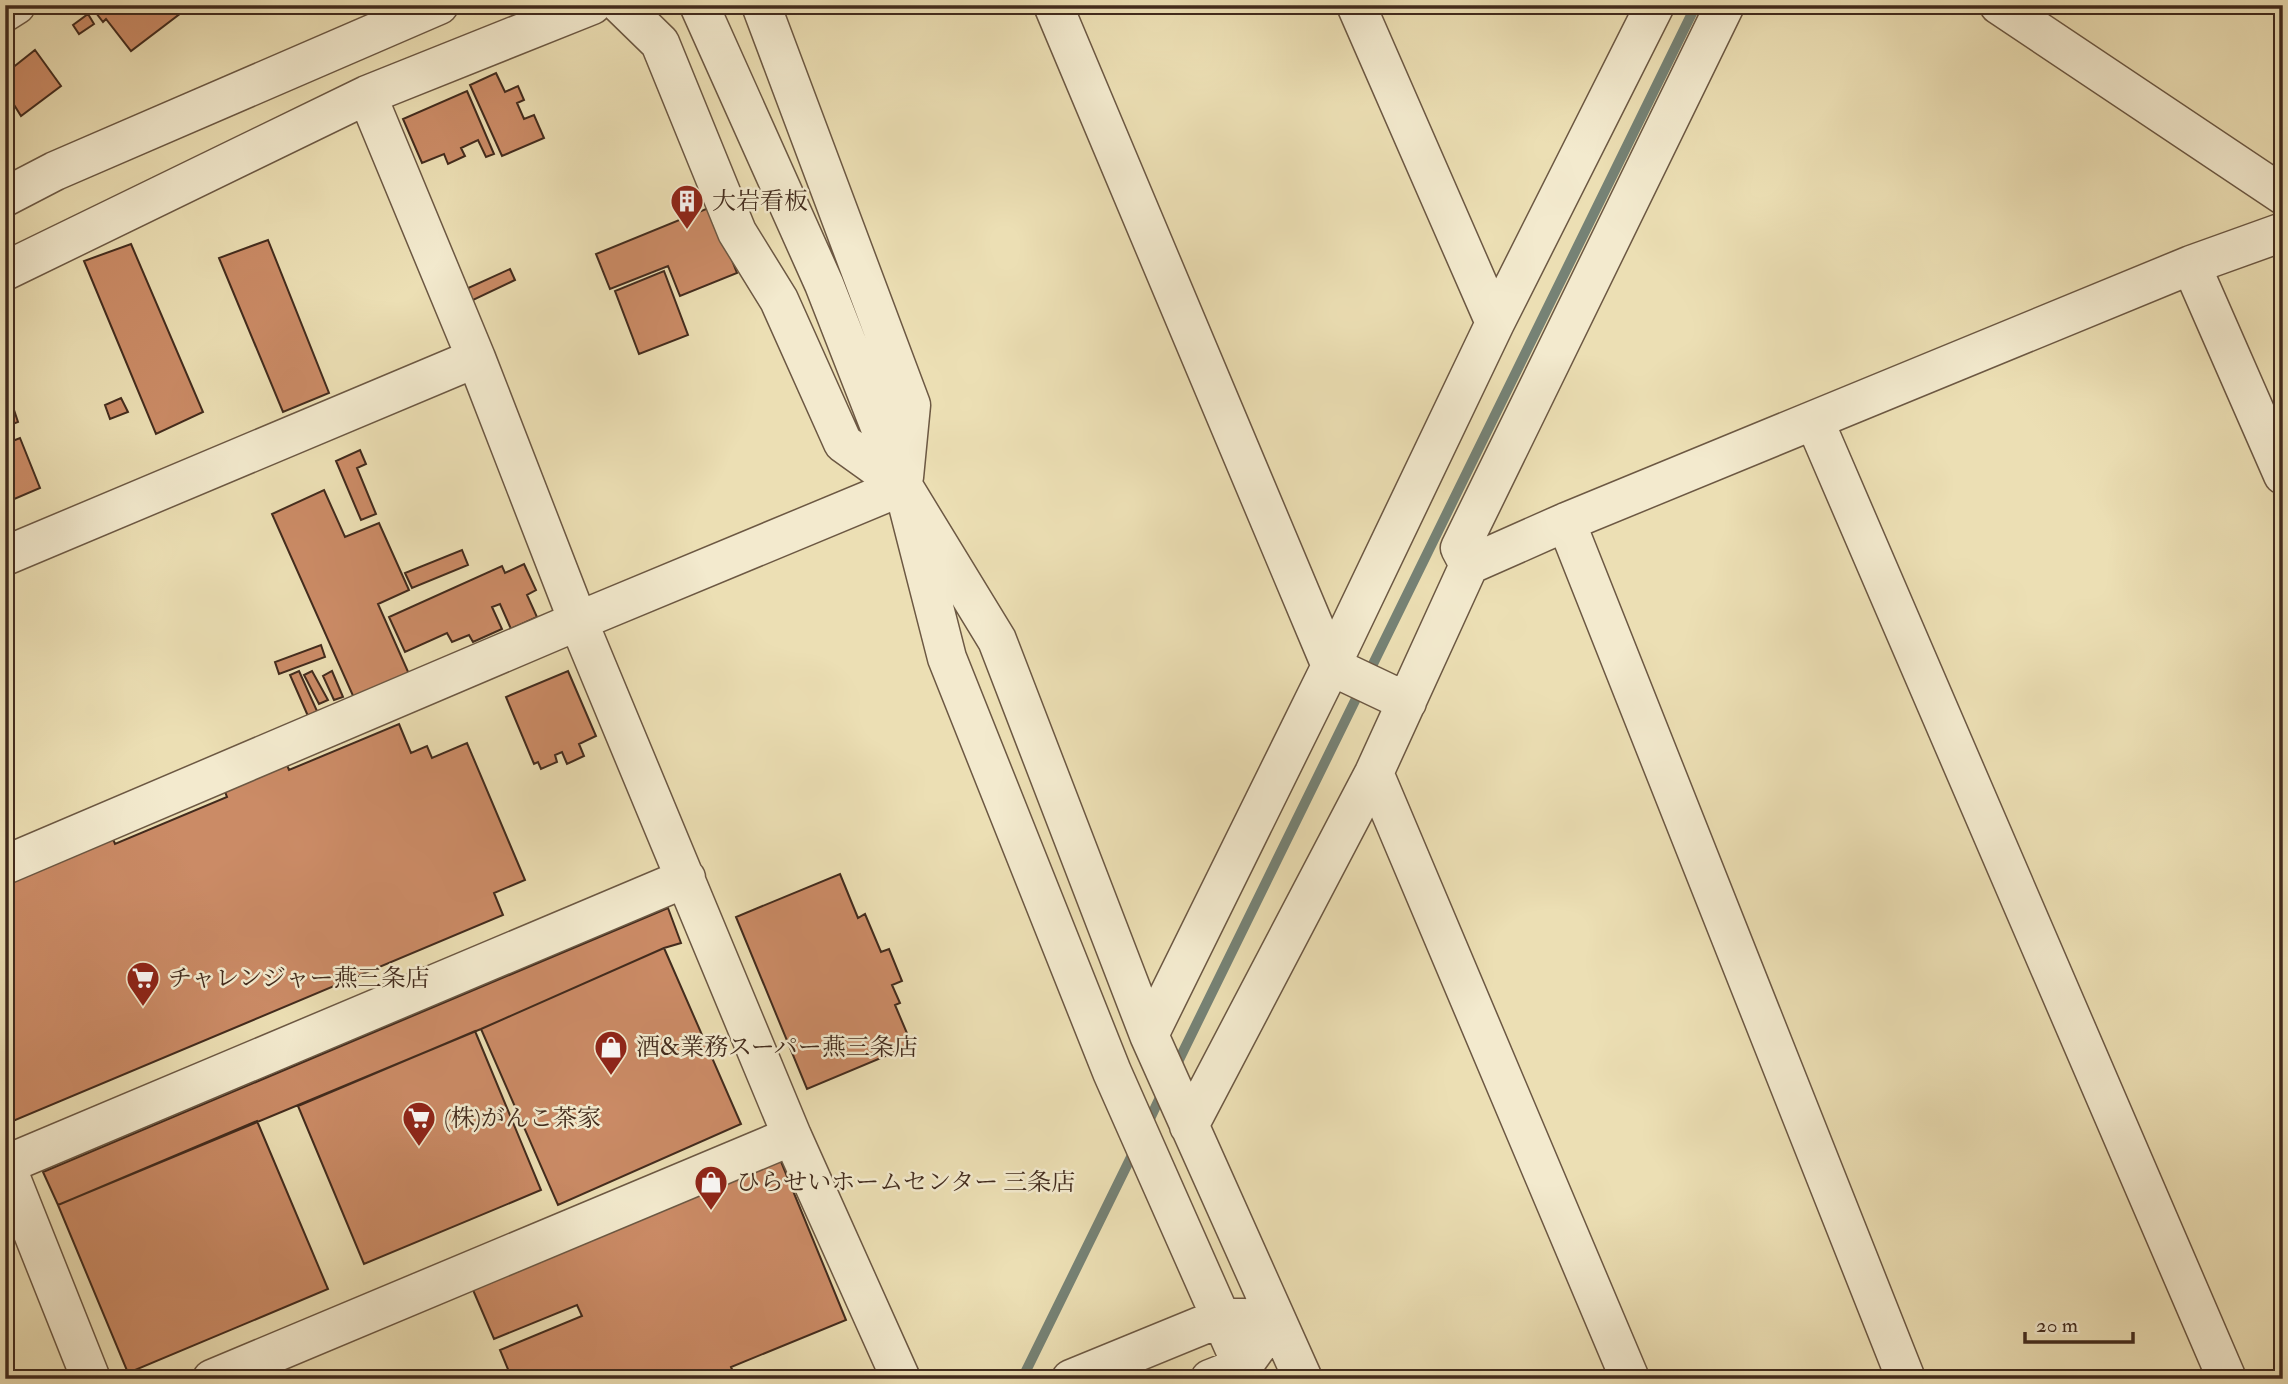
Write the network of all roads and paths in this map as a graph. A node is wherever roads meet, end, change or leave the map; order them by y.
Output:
1 (16, 5) edge
2 (439, 5) edge
3 (592, 5) edge
4 (621, 5) edge
5 (699, 5) edge
6 (761, 5) edge
7 (1053, 5) edge
8 (1356, 5) edge
9 (1655, 5) edge
10 (1725, 5) edge
11 (1999, 5) edge
12 (5, 12) edge
13 (367, 95) junction
14 (2283, 195) edge
15 (5, 197) edge
16 (2283, 232) edge
17 (2191, 265) junction
18 (5, 271) edge
19 (1494, 323) junction
20 (476, 358) junction
21 (1814, 421) junction
22 (2283, 475) edge
23 (903, 486) junction
24 (1566, 523) junction
25 (5, 556) edge
26 (1469, 565) junction
27 (578, 621) junction
28 (1336, 668) junction
29 (1396, 697) junction
30 (1374, 773) junction
31 (5, 865) edge
32 (686, 878) junction
33 (1149, 1035) junction
34 (1189, 1126) junction
35 (792, 1136) junction
36 (5, 1164) edge
37 (1220, 1318) junction
38 (1278, 1318) junction
39 (1234, 1375) edge
40 (91, 1379) edge
41 (212, 1379) edge
42 (901, 1379) edge
43 (1071, 1379) edge
44 (1303, 1379) edge
45 (1630, 1379) edge
46 (1906, 1379) edge
47 (2227, 1379) edge

1 - 12 street
2 - 15 street
3 - 13 street
4 - 23 street
5 - 23 street
6 - 23 street
7 - 28 street
8 - 19 street
9 - 19 street
10 - 26 street
11 - 14 street
13 - 18 street
13 - 20 street
16 - 17 street
17 - 21 street
17 - 22 street
19 - 28 street
20 - 25 street
20 - 27 street
21 - 24 street
21 - 47 street
23 - 27 street
23 - 33 street
23 - 37 street
24 - 26 street
24 - 46 street
26 - 29 street
27 - 31 street
27 - 32 street
28 - 29 street
28 - 33 street
29 - 30 street
30 - 34 street
30 - 45 street
32 - 35 street
32 - 36 street
33 - 34 street
34 - 38 street
35 - 41 street
35 - 42 street
36 - 40 street
37 - 38 street
37 - 39 street
37 - 43 street
38 - 39 street
38 - 44 street

